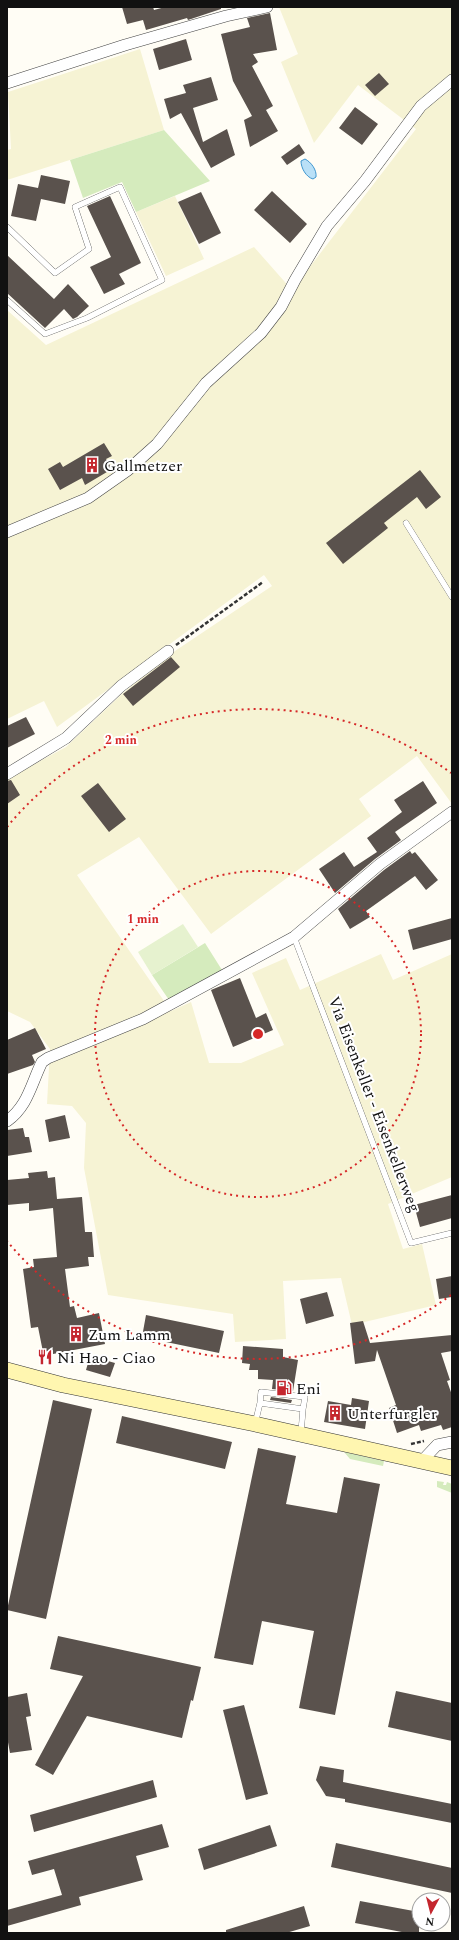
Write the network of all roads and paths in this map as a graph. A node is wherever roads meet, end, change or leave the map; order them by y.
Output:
1 (267, 7) edge
2 (452, 80) edge
3 (7, 83) edge
4 (7, 228) edge
5 (7, 300) edge
6 (406, 524) dead end
7 (7, 532) edge
8 (262, 582) dead end
9 (452, 596) edge
10 (168, 651) joint
11 (7, 774) edge
12 (452, 812) edge
13 (294, 937) junction
14 (7, 1121) edge
15 (452, 1233) edge
16 (7, 1370) edge
17 (260, 1403) junction
18 (303, 1409) junction
19 (255, 1424) junction
20 (300, 1434) junction
21 (452, 1442) edge
22 (422, 1461) junction
23 (452, 1468) edge

1 - 3 street
2 - 7 street
4 - 5 lane
6 - 9 lane
8 - 10 path
10 - 11 street
12 - 13 street
13 - 14 street
13 - 15 lane, Via Eisenkeller - Eisenkellerweg
16 - 19 main road
17 - 18 lane
17 - 18 lane
17 - 19 lane
18 - 20 lane
19 - 20 main road
20 - 22 main road
21 - 22 street
22 - 23 main road

